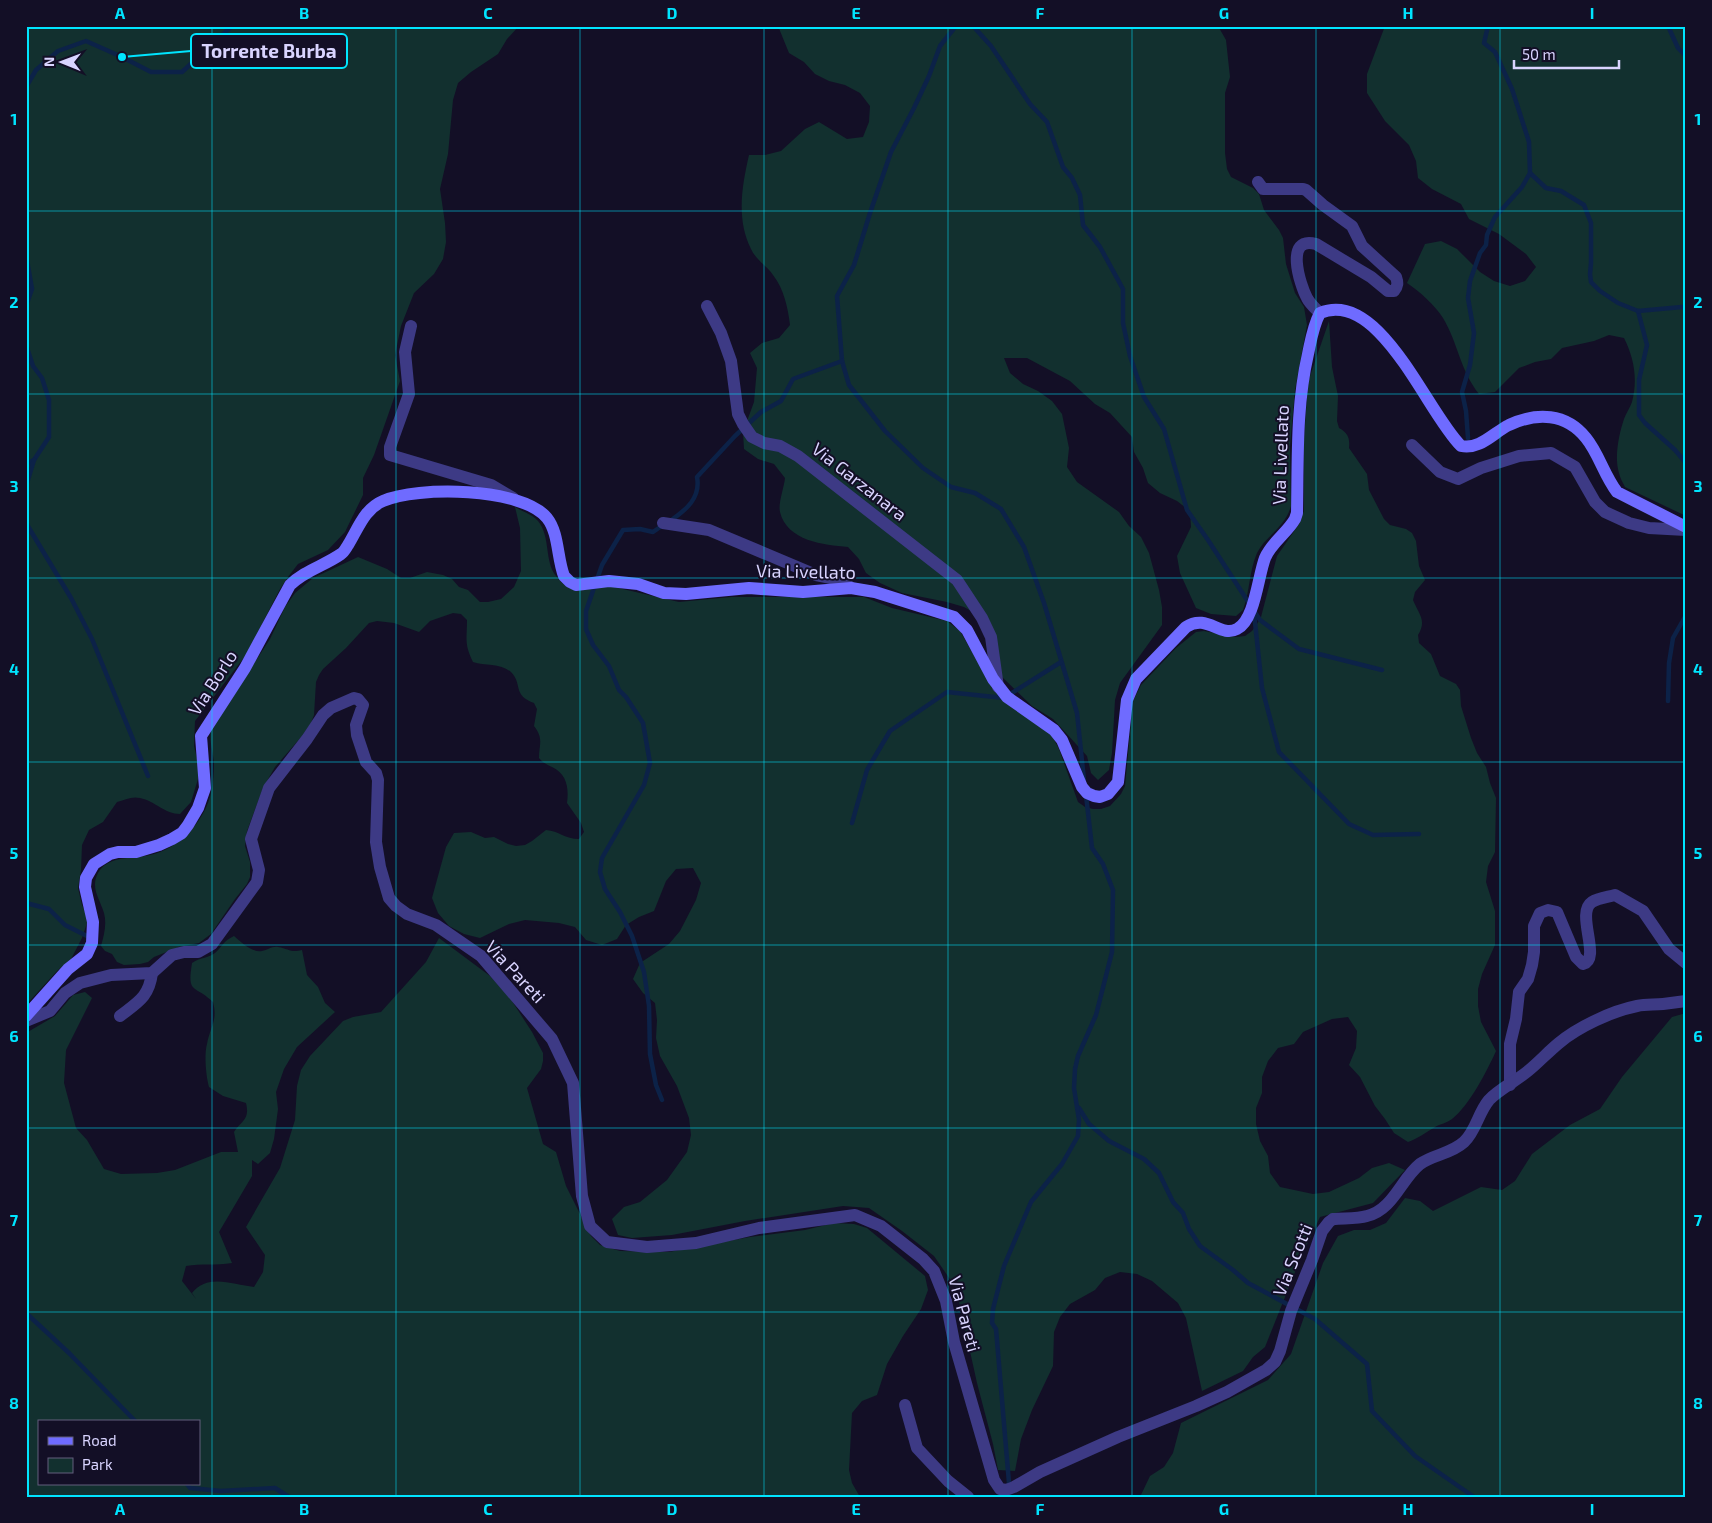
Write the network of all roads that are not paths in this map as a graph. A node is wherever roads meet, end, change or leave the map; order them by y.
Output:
1 (1258, 182) dead end
2 (707, 306) dead end
3 (1320, 313) junction
4 (411, 326) dead end
5 (1412, 445) dead end
6 (515, 500) junction
7 (381, 502) joint
8 (663, 523) dead end
9 (1686, 528) edge
10 (851, 588) junction
11 (998, 686) junction
12 (1686, 964) edge
13 (152, 973) junction
14 (1686, 1001) edge
15 (26, 1016) edge
16 (120, 1016) dead end
17 (26, 1022) edge
18 (1510, 1085) junction
19 (905, 1405) dead end
20 (1002, 1492) edge
21 (968, 1497) edge

1 - 3 street
2 - 11 street, Via Garzanara
3 - 9 main road
3 - 11 main road, Via Livellato
4 - 6 street
5 - 9 street
6 - 7 main road, Via Livellato
6 - 10 main road, Via Livellato
7 - 15 main road, Via Borlo
8 - 10 street
10 - 11 main road, Via Livellato
12 - 18 street
13 - 16 street
13 - 17 street
13 - 20 street, Via Pareti
14 - 18 street, Via Scotti
18 - 20 street, Via Scotti
19 - 21 street

